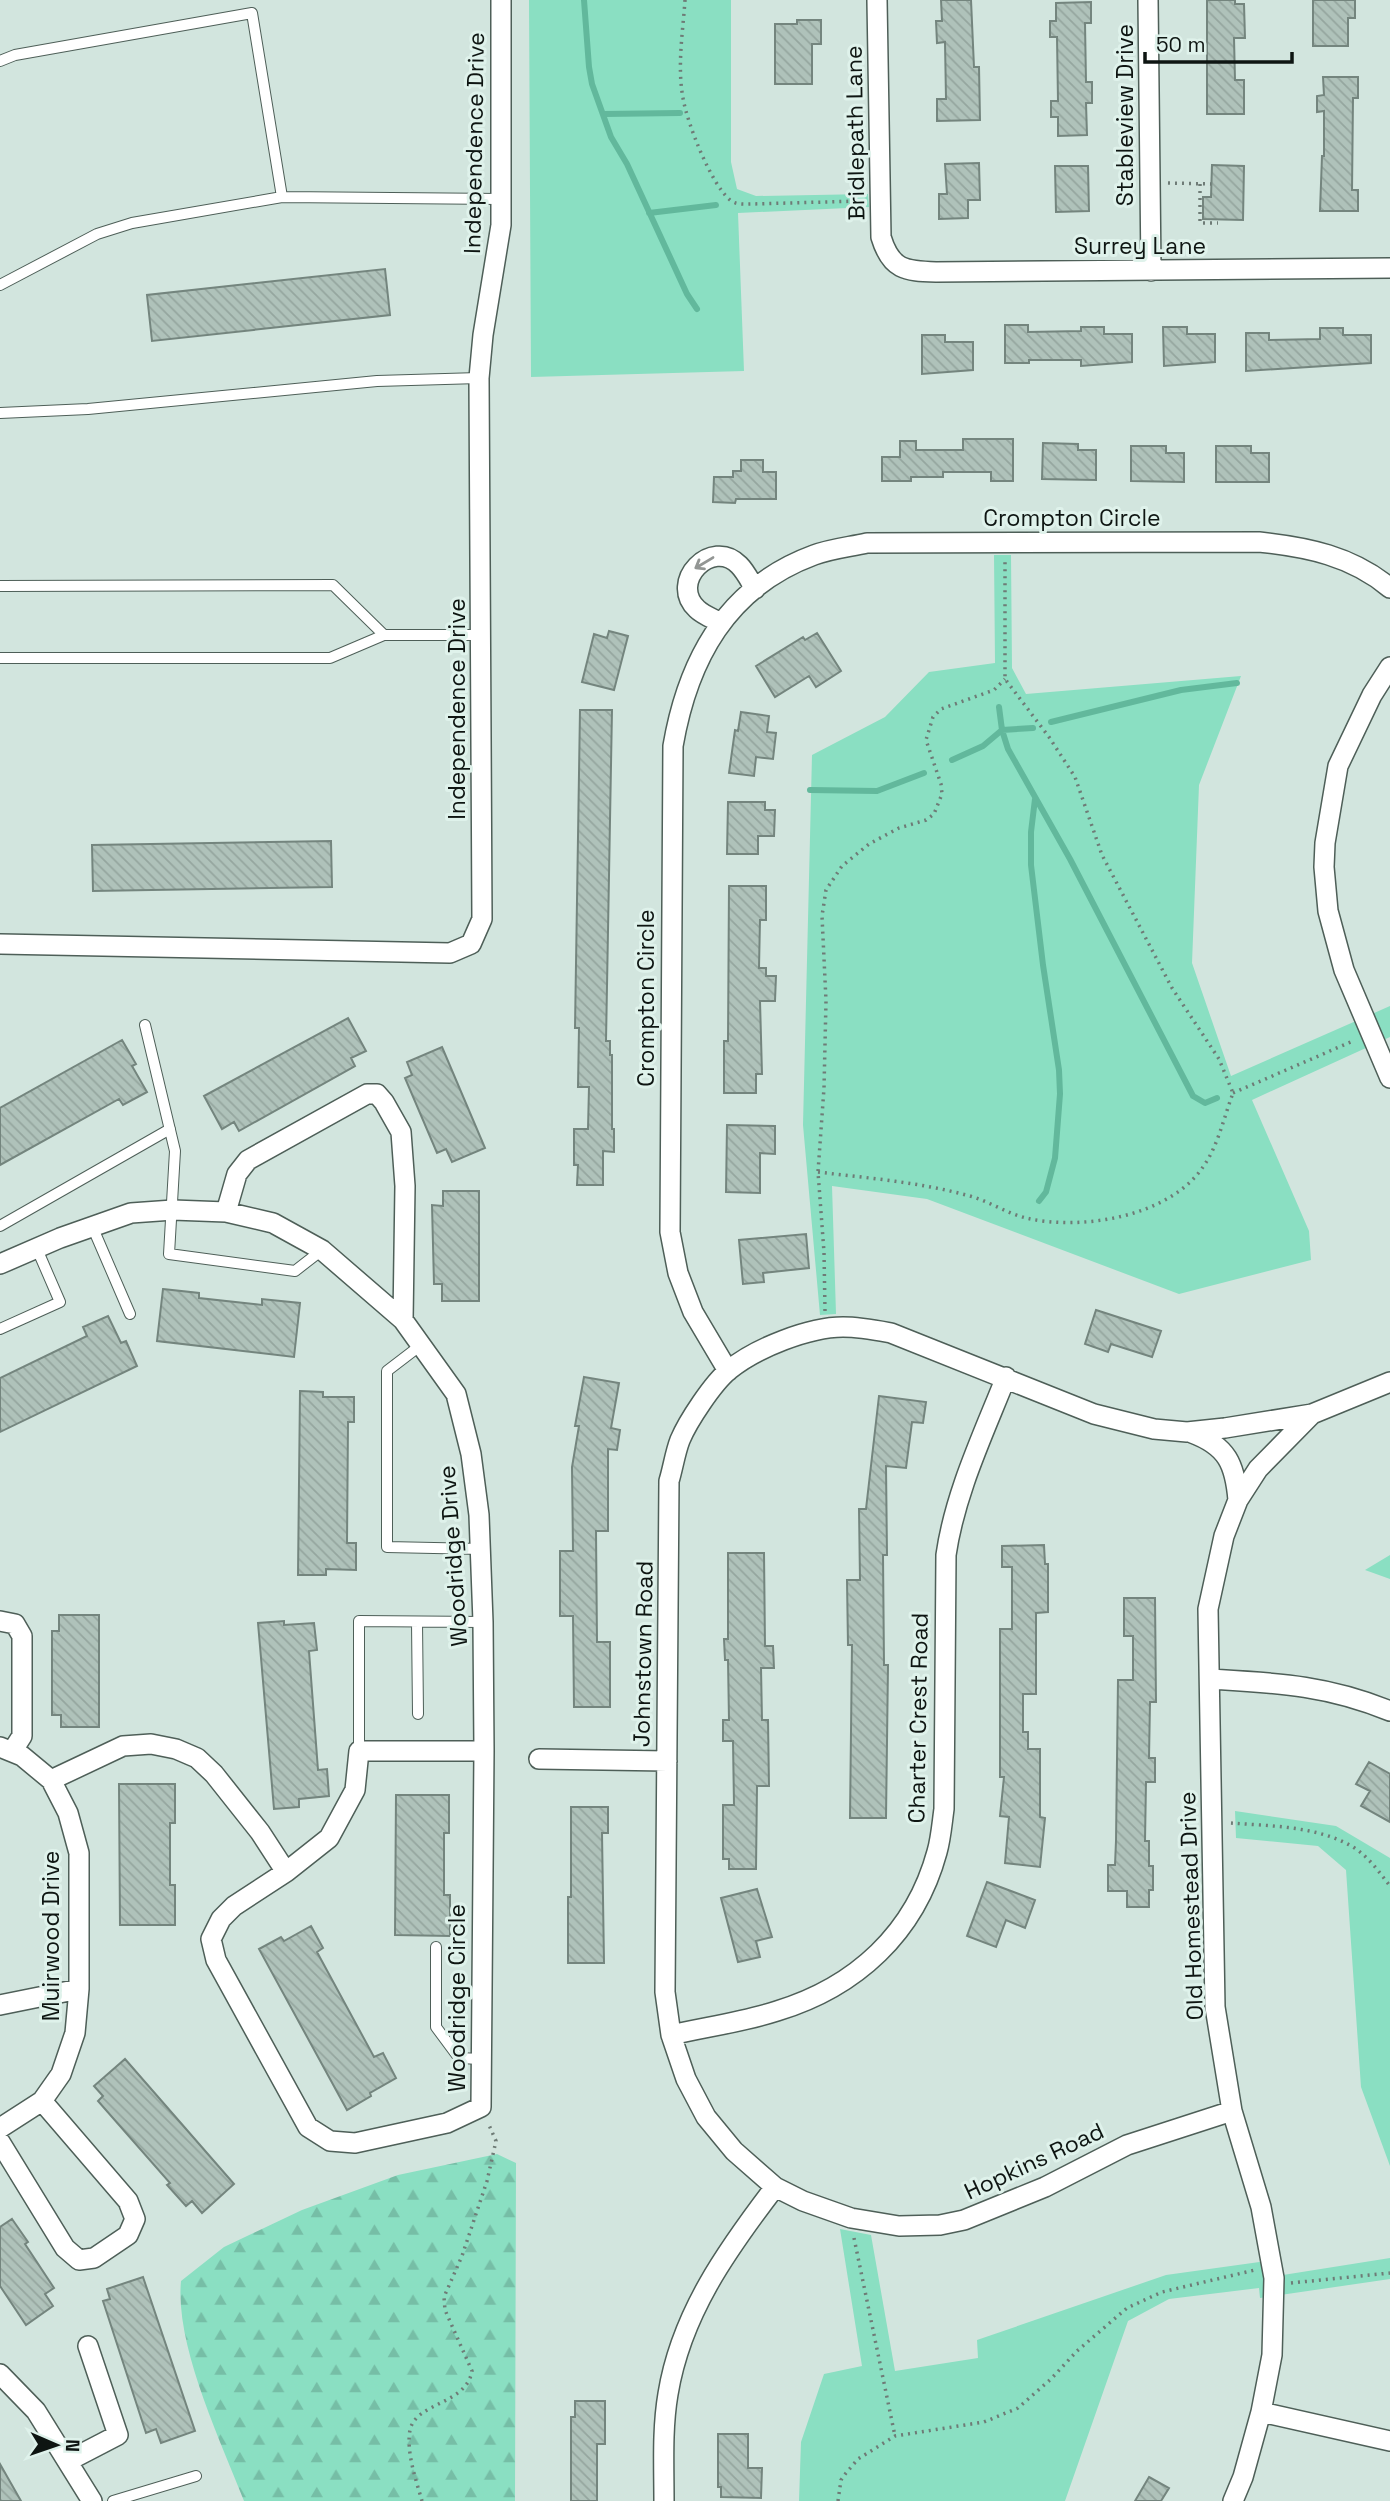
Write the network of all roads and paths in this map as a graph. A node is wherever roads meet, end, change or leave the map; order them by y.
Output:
1 (501, 0) edge
2 (685, 0) edge
3 (877, 0) edge
4 (1149, 0) edge
5 (0, 61) edge
6 (1150, 183) junction
7 (1200, 184) junction
8 (1211, 184) dead end
9 (282, 197) junction
10 (501, 199) junction
11 (879, 200) junction
12 (1218, 223) dead end
13 (893, 262) joint
14 (1390, 268) edge
15 (1151, 271) junction
16 (0, 285) edge
17 (479, 378) junction
18 (0, 413) edge
19 (1005, 543) junction
20 (0, 586) edge
21 (1390, 588) edge
22 (755, 589) junction
23 (721, 623) junction
24 (384, 635) junction
25 (482, 635) junction
26 (0, 658) edge
27 (1390, 667) edge
28 (1005, 679) junction
29 (0, 944) edge
30 (145, 1025) dead end
31 (1370, 1034) junction
32 (1390, 1078) edge
33 (1233, 1093) junction
34 (170, 1129) junction
35 (818, 1172) junction
36 (173, 1210) junction
37 (226, 1212) junction
38 (0, 1226) edge
39 (92, 1226) junction
40 (37, 1249) junction
41 (322, 1250) junction
42 (0, 1264) edge
43 (130, 1314) dead end
44 (403, 1320) junction
45 (0, 1329) edge
46 (825, 1329) junction
47 (421, 1345) junction
48 (728, 1371) junction
49 (1006, 1377) junction
50 (1390, 1382) edge
51 (1312, 1415) junction
52 (1187, 1432) junction
53 (1238, 1500) junction
54 (481, 1549) junction
55 (0, 1621) edge
56 (417, 1622) junction
57 (483, 1622) junction
58 (1210, 1679) junction
59 (1390, 1712) edge
60 (418, 1714) dead end
61 (6, 1749) edge
62 (359, 1751) junction
63 (484, 1751) junction
64 (539, 1759) dead end
65 (667, 1761) junction
66 (51, 1780) junction
67 (1212, 1821) junction
68 (286, 1872) junction
69 (1390, 1886) edge
70 (436, 1947) dead end
71 (79, 1989) junction
72 (0, 2005) edge
73 (671, 2035) junction
74 (481, 2059) junction
75 (42, 2101) junction
76 (481, 2107) junction
77 (1232, 2111) junction
78 (0, 2128) edge
79 (0, 2142) edge
80 (775, 2187) junction
81 (851, 2218) junction
82 (1390, 2273) edge
83 (1274, 2278) junction
84 (88, 2346) dead end
85 (0, 2374) edge
86 (1261, 2412) junction
87 (895, 2436) junction
88 (1390, 2441) edge
89 (68, 2461) junction
90 (196, 2476) dead end
91 (92, 2501) edge
92 (113, 2501) edge
93 (422, 2501) edge
94 (664, 2501) edge
95 (838, 2501) edge
96 (1233, 2501) edge

1 - 10 street, Independence Drive
2 - 11 path
3 - 11 street, Bridlepath Lane
4 - 6 street, Stableview Drive
5 - 9 lane
6 - 7 path
6 - 15 street, Stableview Drive
7 - 8 path
7 - 12 path
9 - 10 lane
9 - 16 lane
10 - 17 street, Independence Drive
11 - 13 street, Bridlepath Lane
13 - 15 street, Surrey Lane
14 - 15 street, Surrey Lane
17 - 18 lane
17 - 25 street, Independence Drive
19 - 21 street, Crompton Circle
19 - 22 street, Crompton Circle
19 - 28 path
20 - 24 lane
22 - 23 street, Crompton Circle
22 -> 23 street
23 - 48 street, Crompton Circle
24 - 25 lane
24 - 26 lane
25 - 29 street, Independence Drive
27 - 31 street
28 - 33 path
28 - 35 path
30 - 34 lane
31 - 32 street
31 - 33 path
33 - 35 path
34 - 36 lane
34 - 38 lane
35 - 46 path
36 - 37 street, Woodridge Drive
36 - 39 street, Woodridge Drive
36 - 41 lane
37 - 41 street, Woodridge Drive
37 - 44 street
39 - 40 street, Woodridge Drive
39 - 43 lane
40 - 42 street, Woodridge Drive
40 - 45 lane
41 - 44 street, Woodridge Drive
44 - 47 street, Woodridge Drive
46 - 48 street, Johnstown Road
46 - 49 street, Johnstown Road
47 - 54 street, Woodridge Drive
47 - 54 lane
48 - 65 street, Johnstown Road
49 - 52 street, Johnstown Road
49 - 73 street, Charter Crest Road
50 - 51 street, Old Homestead Drive
51 - 52 street, Johnstown Road
51 - 53 street, Old Homestead Drive
52 - 53 street
53 - 58 street, Old Homestead Drive
54 - 57 street, Woodridge Drive
55 - 61 street
56 - 57 lane
56 - 60 lane
56 - 62 lane
57 - 63 street, Woodridge Drive
58 - 59 street
58 - 67 street, Old Homestead Drive
61 - 66 street, Muirwood Drive
62 - 63 street
62 - 68 street, Woodridge Circle
63 - 74 street, Woodridge Circle
64 - 65 street
65 - 73 street, Johnstown Road
66 - 68 street
66 - 71 street, Muirwood Drive
67 - 69 path
67 - 77 street, Old Homestead Drive
68 - 76 street, Woodridge Circle
70 - 74 lane
71 - 72 street
71 - 75 street, Muirwood Drive
73 - 80 street, Johnstown Road
74 - 76 street, Woodridge Circle
75 - 78 street, Muirwood Drive
75 - 79 street
76 - 93 path
77 - 81 street, Hopkins Road
77 - 83 street, Old Homestead Drive
80 - 81 street, Hopkins Road
80 - 94 street
81 - 87 path
82 - 83 path
83 - 86 street, Old Homestead Drive
83 - 87 path
84 - 89 street
85 - 89 street
86 - 88 street
86 - 96 street, Old Homestead Drive
87 - 95 path
89 - 91 street
90 - 92 lane

